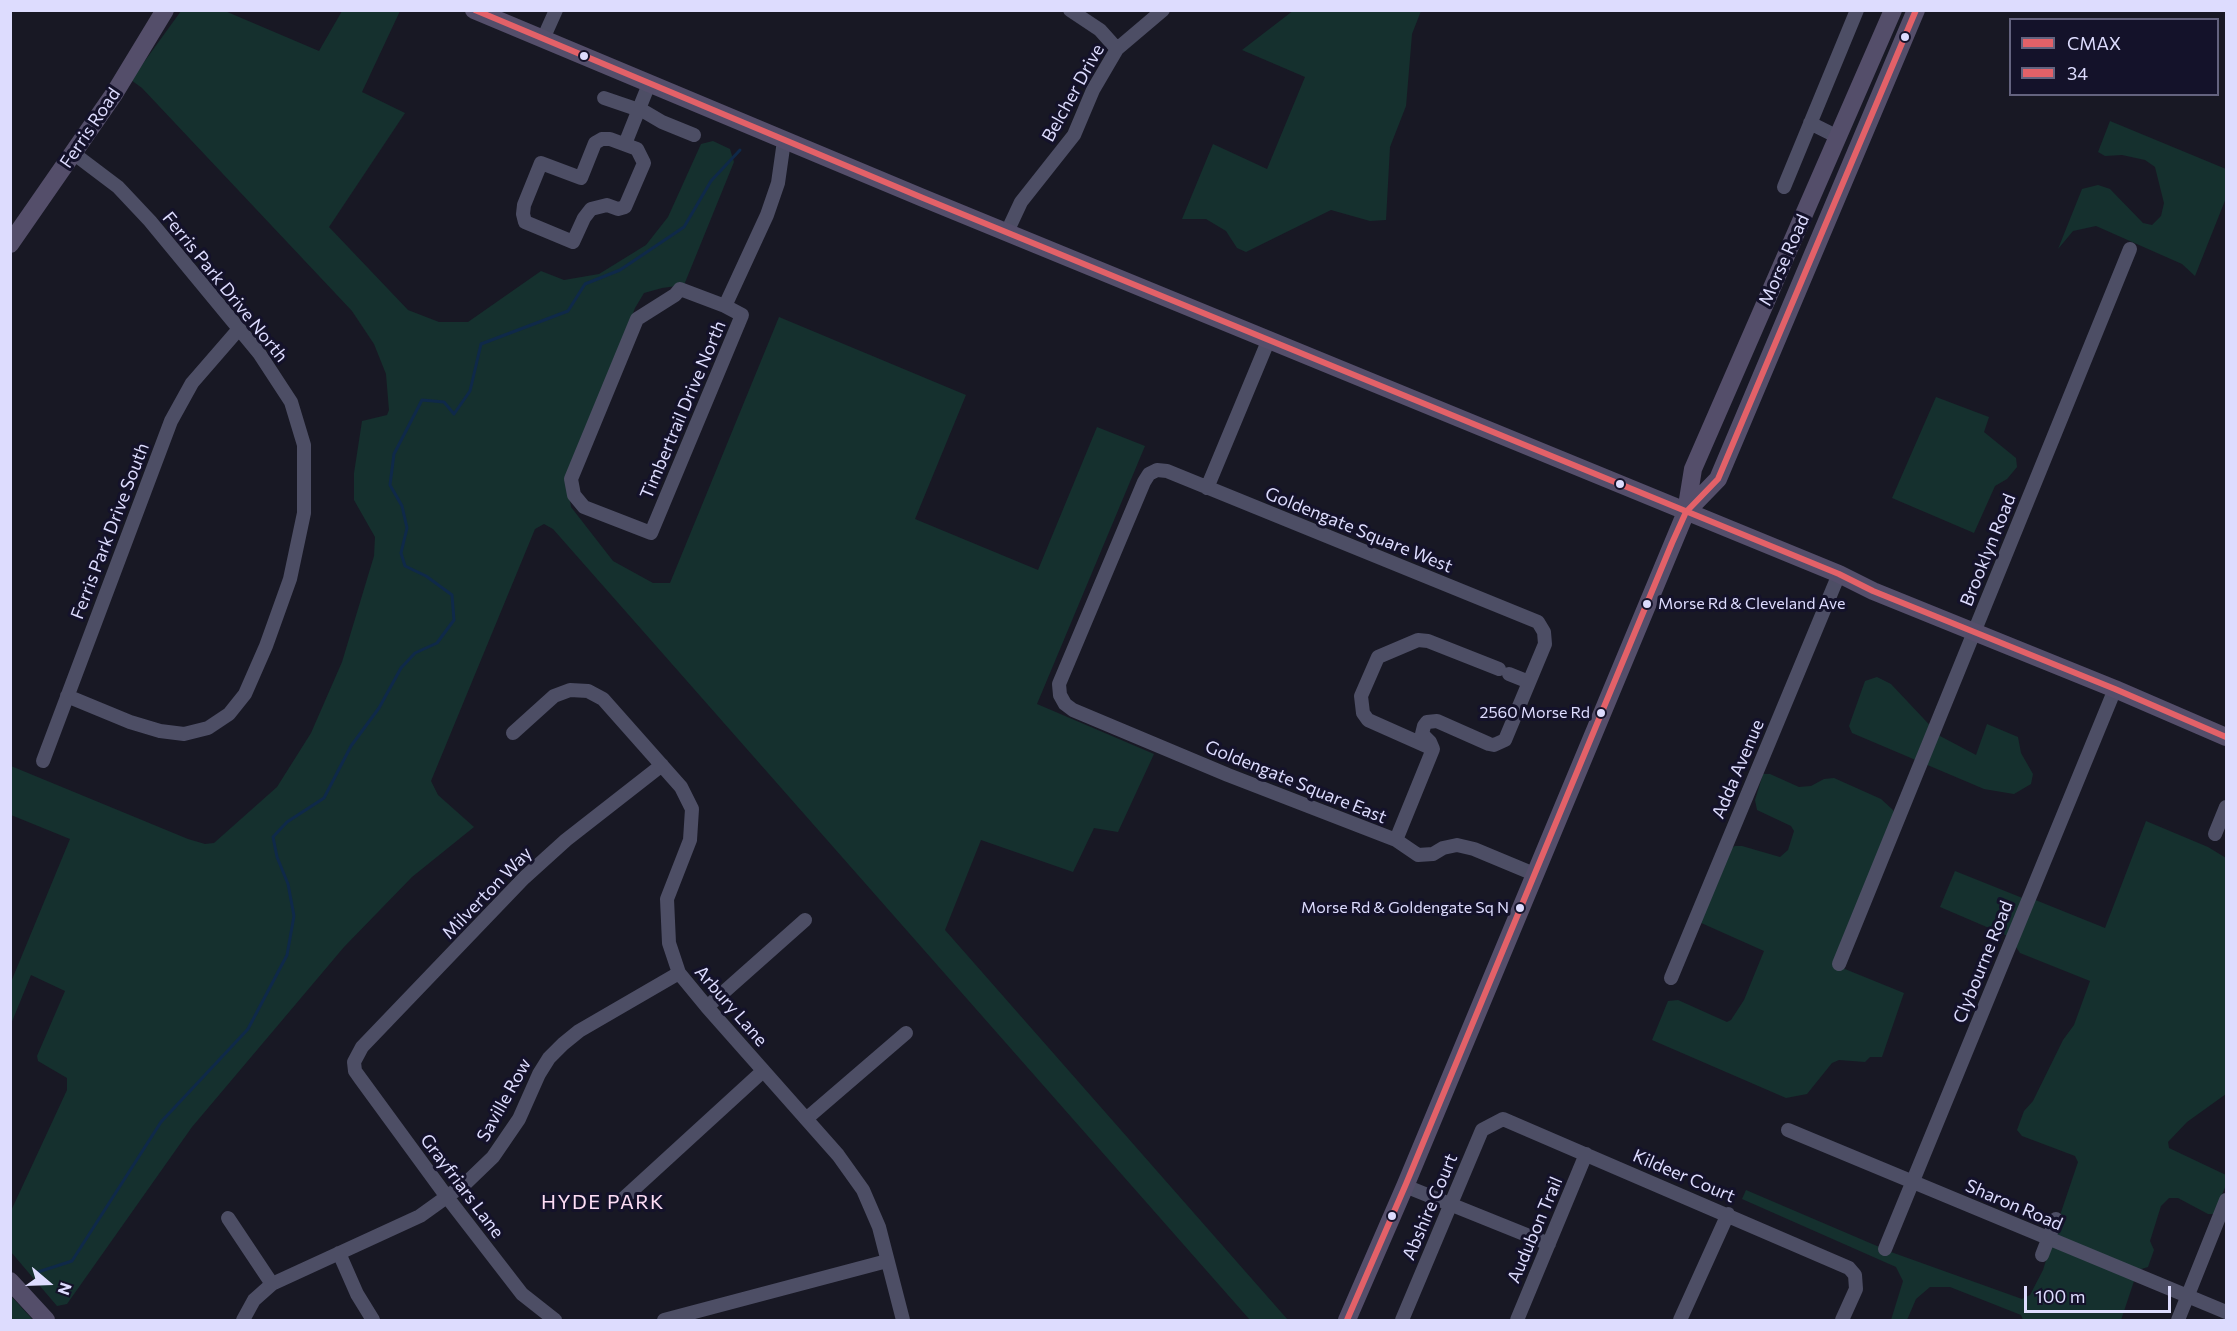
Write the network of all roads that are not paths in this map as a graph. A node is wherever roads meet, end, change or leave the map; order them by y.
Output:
1 (165, 10) edge
2 (474, 10) edge
3 (556, 10) edge
4 (1070, 10) edge
5 (1163, 10) edge
6 (1857, 10) edge
7 (1893, 10) edge
8 (1916, 10) edge
9 (543, 39) junction
10 (1117, 49) junction
11 (1876, 49) junction
12 (650, 84) junction
13 (604, 98) dead end
14 (639, 110) junction
15 (1810, 123) junction
16 (694, 135) dead end
17 (1839, 137) junction
18 (784, 141) junction
19 (625, 144) junction
20 (1860, 147) junction
21 (73, 153) junction
22 (1784, 187) dead end
23 (1007, 232) junction
24 (10, 243) edge
25 (2130, 249) dead end
26 (1813, 256) junction
27 (725, 306) junction
28 (238, 330) junction
29 (1269, 339) junction
30 (1207, 488) junction
31 (1686, 512) junction
32 (1839, 574) junction
33 (1974, 632) junction
34 (1529, 682) junction
35 (1059, 684) joint
36 (2115, 689) junction
37 (67, 696) junction
38 (513, 733) dead end
39 (2226, 737) edge
40 (1433, 749) junction
41 (44, 761) dead end
42 (662, 765) junction
43 (2226, 807) edge
44 (2215, 834) dead end
45 (1396, 840) junction
46 (1534, 874) junction
47 (806, 920) dead end
48 (1839, 964) dead end
49 (679, 973) junction
50 (1671, 978) dead end
51 (707, 1007) junction
52 (906, 1033) dead end
53 (354, 1062) joint
54 (763, 1071) junction
55 (806, 1119) junction
56 (1503, 1119) joint
57 (1788, 1130) dead end
58 (1586, 1154) junction
59 (1913, 1182) junction
60 (1405, 1186) junction
61 (447, 1197) junction
62 (623, 1199) dead end
63 (2226, 1200) edge
64 (1450, 1205) junction
65 (1728, 1214) junction
66 (228, 1218) dead end
67 (2056, 1219) dead end
68 (2048, 1239) junction
69 (1549, 1244) junction
70 (1885, 1249) dead end
71 (339, 1253) junction
72 (2042, 1255) dead end
73 (887, 1261) junction
74 (10, 1281) edge
75 (272, 1284) junction
76 (2188, 1296) junction
77 (2226, 1312) edge
78 (1349, 1319) edge
79 (46, 1320) edge
80 (243, 1320) edge
81 (373, 1320) edge
82 (555, 1320) edge
83 (664, 1320) edge
84 (903, 1320) edge
85 (1402, 1320) edge
86 (1517, 1320) edge
87 (1680, 1320) edge
88 (1842, 1320) edge
89 (2178, 1320) edge

1 - 21 main road, Ferris Road
2 - 9 main road
3 - 9 street
4 - 10 street
5 - 10 street, Belcher Drive
6 - 15 street
7 - 11 main road, Morse Road
8 - 20 main road, Morse Road
9 - 12 main road
10 - 23 street, Belcher Drive
11 - 17 main road, Morse Road
11 - 20 main road
12 - 14 street
12 - 18 main road
13 - 14 street
14 - 16 street
14 - 19 street
15 - 17 street
15 - 22 street
17 - 26 main road
17 - 31 main road, Morse Road
18 - 23 main road
18 - 27 street, Timbertrail Drive North
19 - 19 street
20 - 26 main road, Morse Road
21 - 24 main road, Ferris Road
21 - 28 street, Ferris Park Drive North
23 - 29 main road
25 - 33 street, Brooklyn Road
26 - 31 main road, Morse Road
27 - 27 street, Timbertrail Drive North
28 - 37 street, Ferris Park Drive South
28 - 37 street, Ferris Park Drive North
29 - 30 street
29 - 31 main road
30 - 34 street, Goldengate Square West
30 - 35 street, Goldengate Square West
31 - 32 main road
31 - 46 main road, Morse Road
32 - 33 main road
32 - 50 street, Adda Avenue
33 - 36 main road
33 - 48 street, Brooklyn Road
34 - 40 street
34 - 40 street
35 - 45 street, Goldengate Square East
36 - 39 main road
36 - 59 street, Clybourne Road
37 - 41 street, Ferris Park Drive South
38 - 42 street, Arbury Lane
40 - 45 street
42 - 49 street, Arbury Lane
42 - 53 street, Milverton Way
43 - 44 street
45 - 46 street, Goldengate Square East
46 - 60 main road, Morse Road
47 - 51 street
49 - 51 street, Arbury Lane
49 - 61 street, Saville Row
51 - 54 street, Arbury Lane
52 - 55 street
53 - 61 street, Grayfriars Lane
54 - 55 street, Arbury Lane
54 - 62 street
55 - 73 street, Arbury Lane
56 - 58 street, Kildeer Court
56 - 64 street, Abshire Court
57 - 59 street, Sharon Road
58 - 65 street, Kildeer Court
58 - 69 street, Audubon Trail
59 - 68 street, Sharon Road
59 - 70 street, Clybourne Road
60 - 64 street
60 - 78 main road, Morse Road
61 - 71 street, Saville Row
61 - 82 street, Grayfriars Lane
63 - 76 street
64 - 69 street
64 - 85 street, Abshire Court
65 - 87 street
65 - 88 street, Kildeer Court
66 - 75 street
67 - 68 street
68 - 72 street
68 - 76 street, Sharon Road
69 - 86 street, Audubon Trail
71 - 75 street, Saville Row
71 - 81 street
73 - 83 street
73 - 84 street, Arbury Lane
74 - 79 main road
75 - 80 street, Saville Row
76 - 77 street, Sharon Road
76 - 89 street

